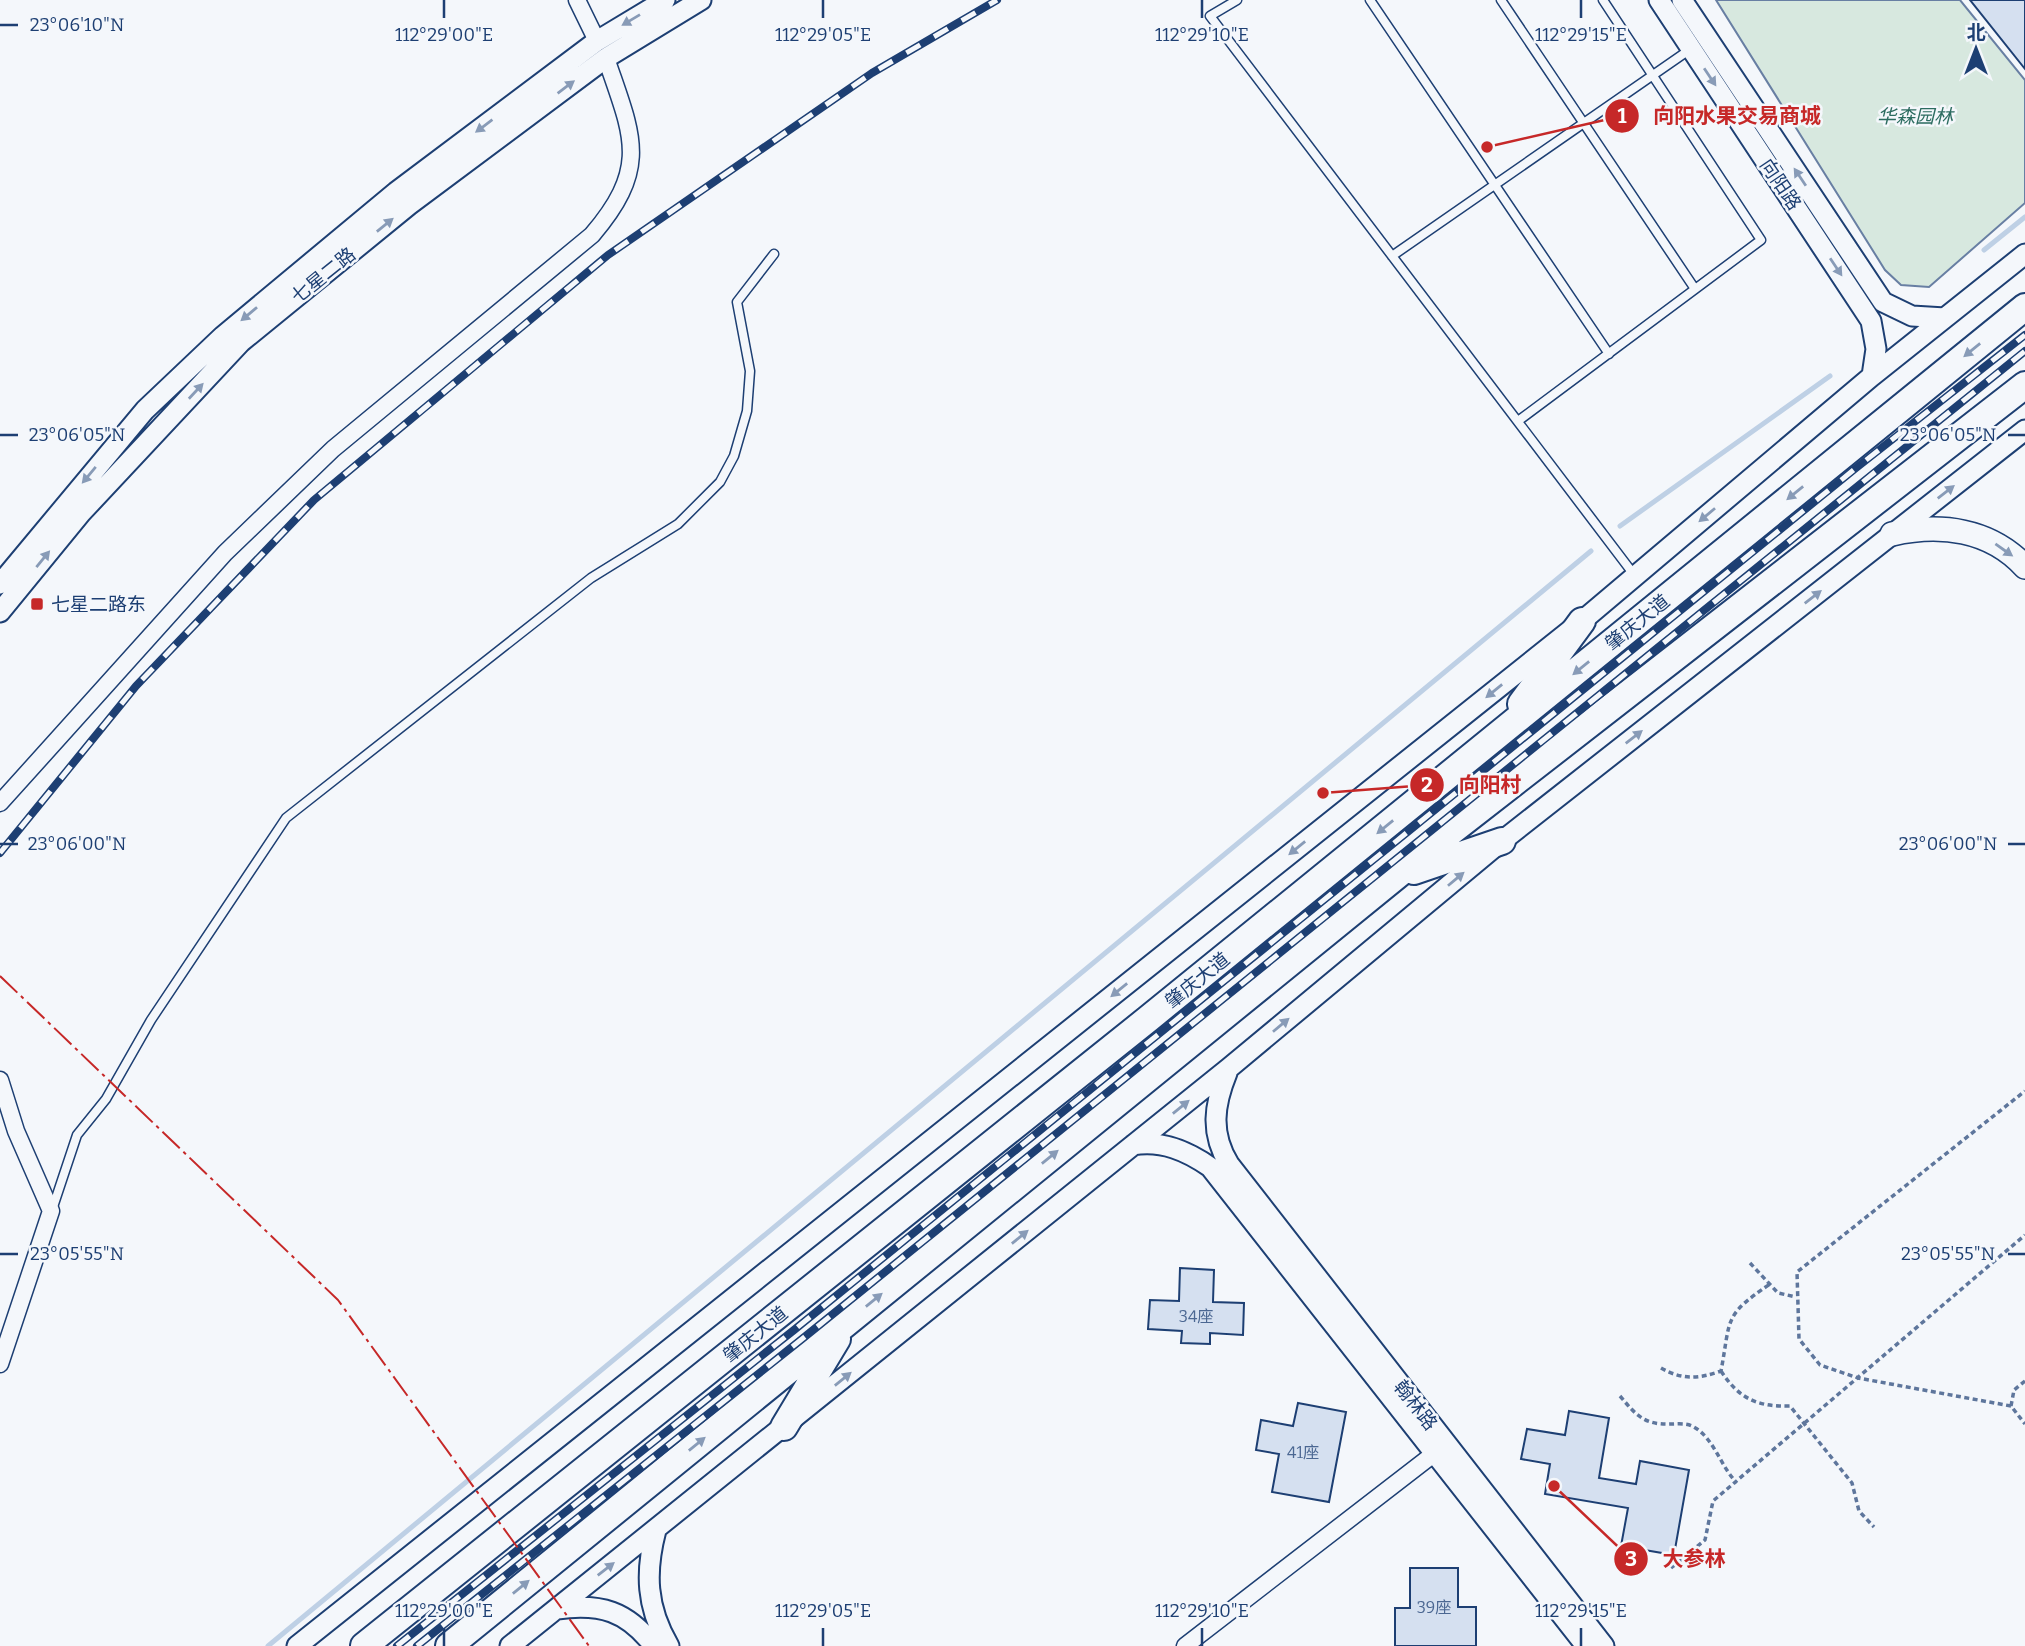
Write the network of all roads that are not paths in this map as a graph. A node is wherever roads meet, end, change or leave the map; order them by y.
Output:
1 (577, 0) edge
2 (664, 0) edge
3 (701, 0) edge
4 (1237, 0) edge
5 (1370, 0) edge
6 (1502, 0) edge
7 (1603, 0) edge
8 (1659, 0) edge
9 (1682, 0) edge
10 (1699, 43) junction
11 (601, 49) junction
12 (1652, 75) junction
13 (1584, 123) junction
14 (1494, 185) junction
15 (774, 254) dead end
16 (2025, 254) edge
17 (1392, 256) junction
18 (1695, 289) junction
19 (2025, 307) edge
20 (1945, 318) junction
21 (1608, 354) junction
22 (1872, 376) junction
23 (2025, 385) edge
24 (1518, 421) junction
25 (2025, 430) edge
26 (1892, 534) junction
27 (2025, 567) edge
28 (1635, 576) junction
29 (0, 584) edge
30 (0, 612) edge
31 (1581, 621) junction
32 (1499, 734) junction
33 (0, 803) edge
34 (1502, 841) junction
35 (1396, 877) junction
36 (1229, 1068) junction
37 (0, 1080) edge
38 (1133, 1145) junction
39 (1220, 1165) junction
40 (51, 1211) junction
41 (847, 1322) junction
42 (0, 1364) edge
43 (783, 1427) junction
44 (1440, 1448) junction
45 (656, 1530) junction
46 (556, 1609) junction
47 (297, 1646) edge
48 (364, 1646) edge
49 (449, 1646) edge
50 (510, 1646) edge
51 (654, 1646) edge
52 (669, 1646) edge
53 (1185, 1646) edge
54 (1586, 1646) edge
55 (1604, 1646) edge

1 - 11 street
2 -> 11 street, 七星二路
3 - 11 street, 七星二路
4 - 17 lane
5 - 14 lane
6 - 13 lane
7 - 12 lane
8 - 10 street, 向阳路
9 - 10 street, 向阳路
10 - 12 lane
20 -> 10 street, 向阳路
10 -> 22 street, 向阳路
11 -> 29 street, 七星二路
30 -> 11 street, 七星二路
11 - 33 street
12 - 13 lane
12 - 18 lane
13 - 14 lane
13 - 18 lane
14 - 17 lane
14 - 21 lane
15 - 40 lane
16 - 20 street
17 - 24 lane
18 - 21 lane
19 -> 32 highway, 肇庆大道
20 - 22 street
21 - 24 lane
22 -> 28 street
23 - 35 highway
24 - 28 lane
26 -> 25 street
26 -> 27 main road
34 -> 26 street
28 - 31 street
31 - 32 highway
31 -> 47 street
32 -> 48 highway, 肇庆大道
34 - 35 highway
36 -> 34 street
41 -> 35 highway
38 -> 36 street
36 - 39 street
37 - 40 street
38 - 39 street
43 -> 38 street
39 - 44 street, 翰林路
40 - 42 street
41 - 43 highway
49 -> 41 highway
43 - 45 street
44 - 53 street
44 - 54 street, 翰林路
44 - 55 street, 翰林路
46 -> 45 street
45 - 52 street
46 - 50 street
46 - 51 street

